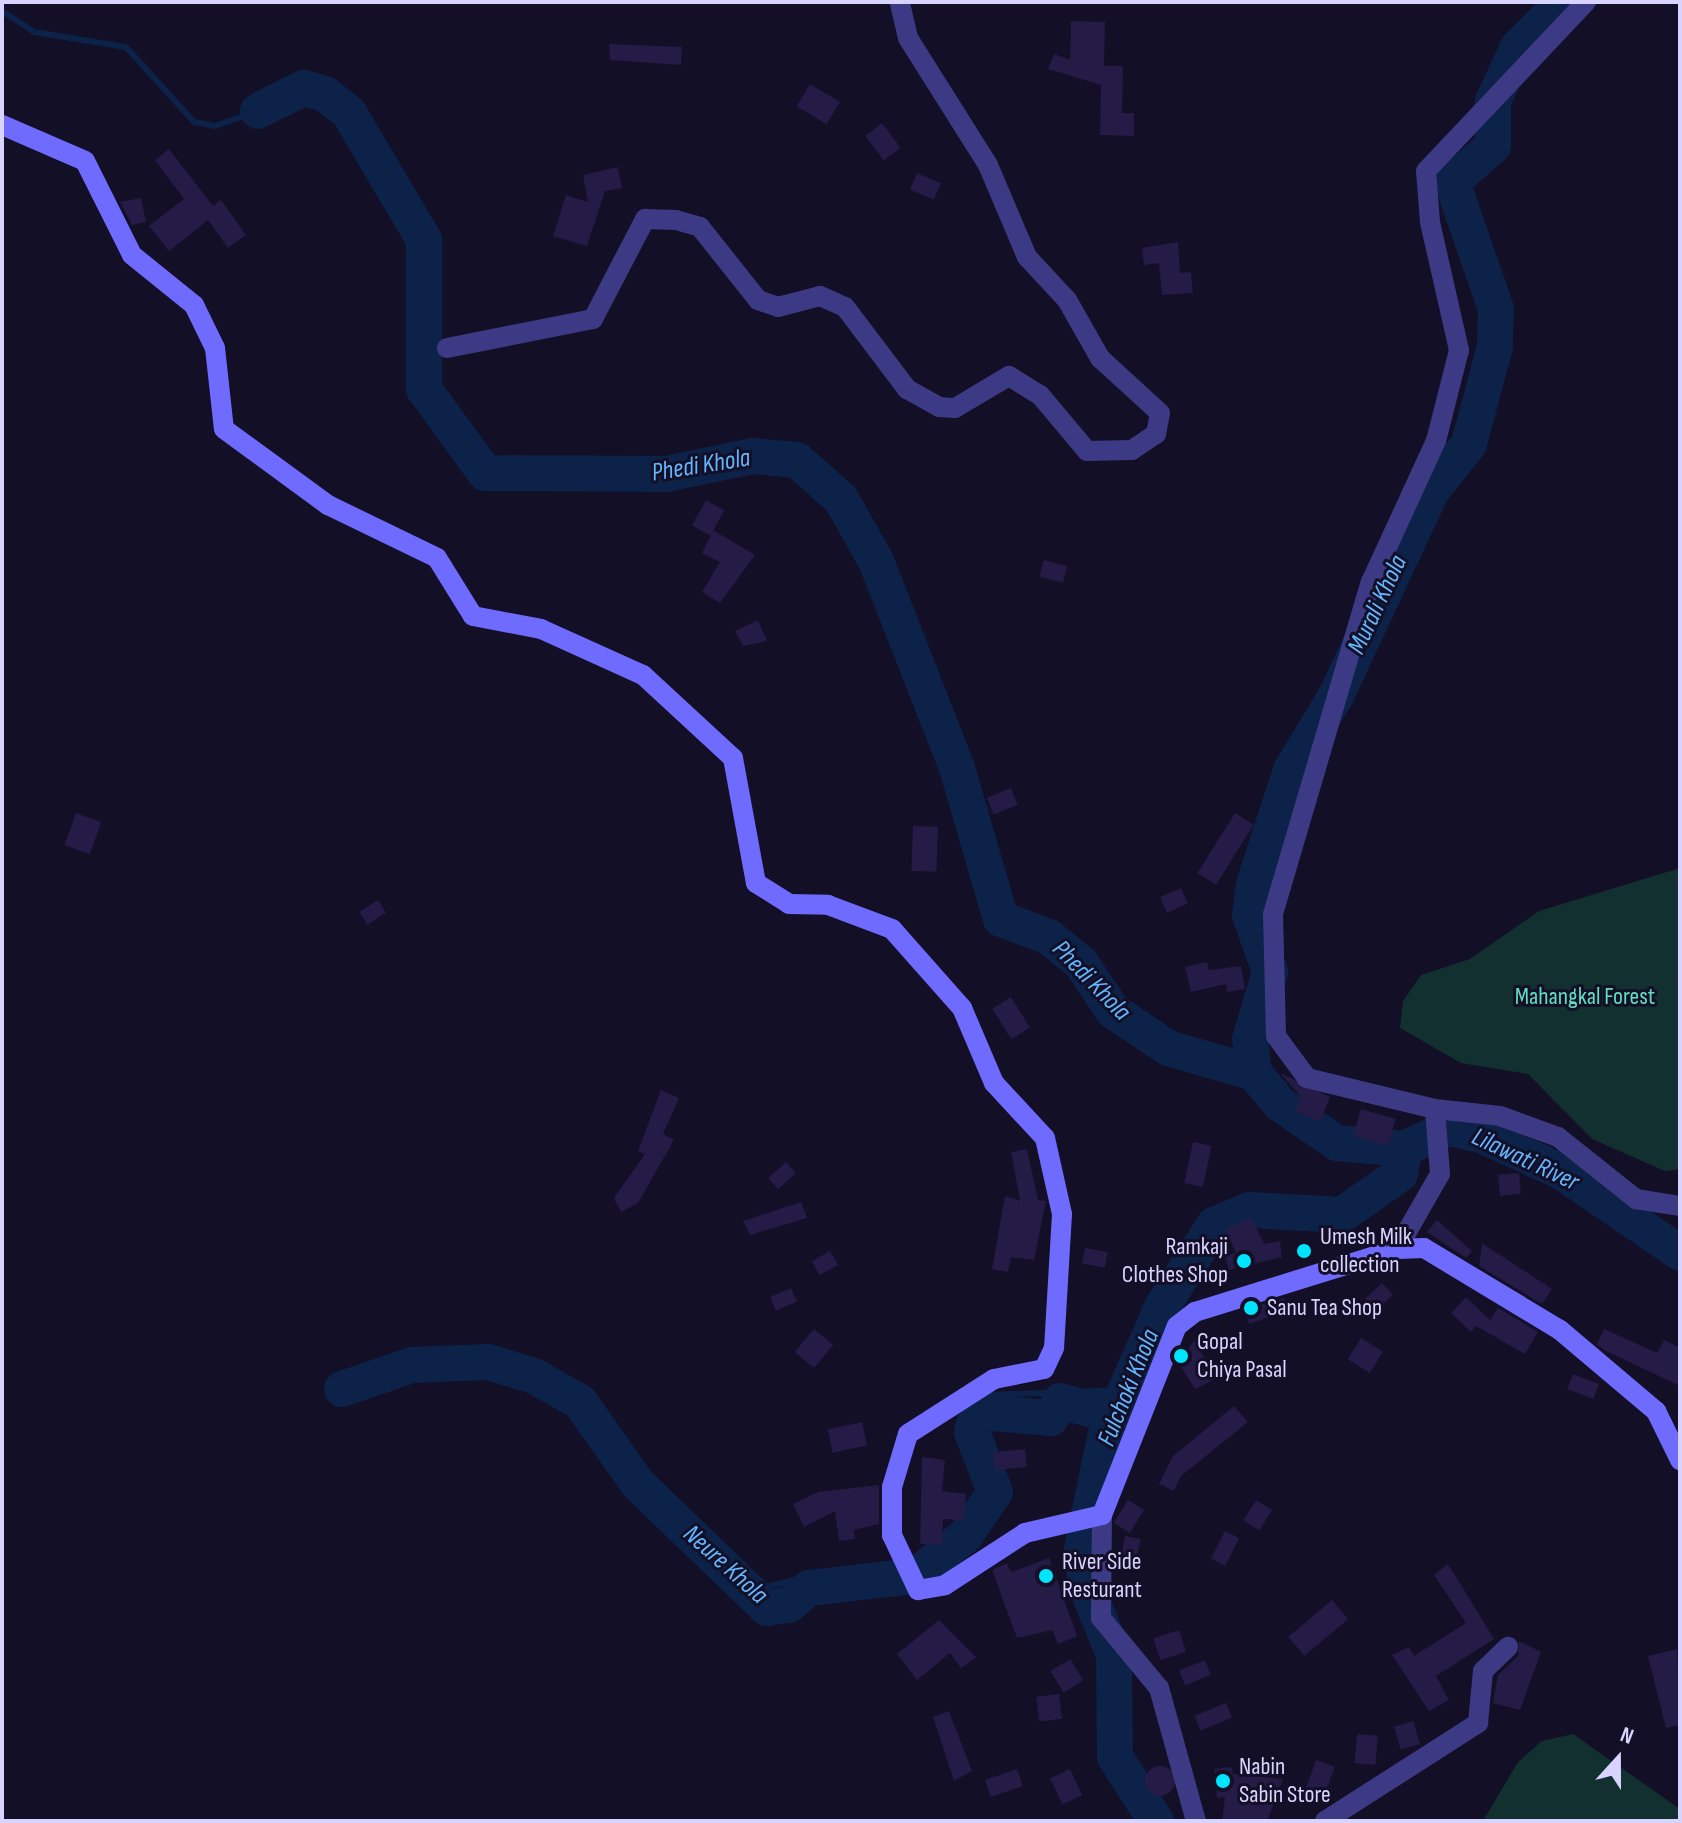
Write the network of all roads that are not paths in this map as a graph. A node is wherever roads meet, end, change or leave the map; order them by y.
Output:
1 (900, 2) edge
2 (1586, 2) edge
3 (2, 125) edge
4 (447, 348) dead end
5 (1437, 1118) junction
6 (1680, 1206) edge
7 (1397, 1249) junction
8 (1680, 1460) edge
9 (1102, 1515) junction
10 (1508, 1647) dead end
11 (1196, 1821) edge
12 (1325, 1821) edge

1 - 4 street
2 - 5 street
3 - 9 main road
5 - 6 street
5 - 7 street
7 - 8 main road
7 - 9 main road
9 - 11 street
10 - 12 street

